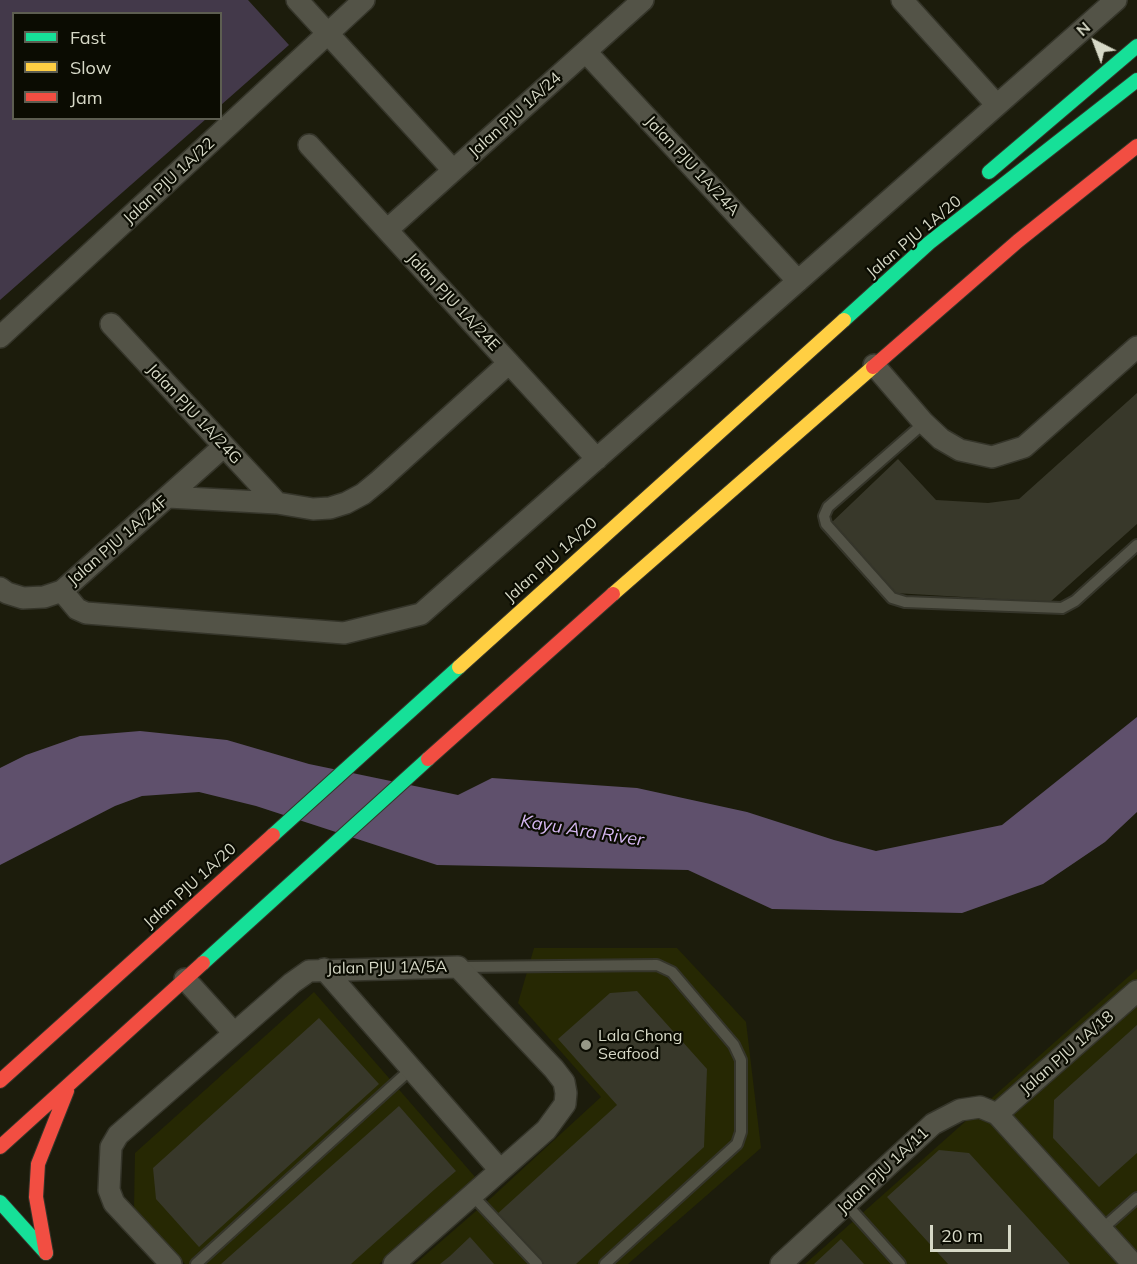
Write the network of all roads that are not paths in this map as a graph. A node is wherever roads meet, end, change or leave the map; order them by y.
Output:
1 (297, 0) edge
2 (364, 0) edge
3 (643, 0) edge
4 (1116, 0) edge
5 (908, 2) edge
6 (328, 34) junction
7 (1137, 46) edge
8 (586, 52) junction
9 (1137, 80) edge
10 (996, 104) junction
11 (309, 145) dead end
12 (1137, 146) edge
13 (453, 170) junction
14 (980, 180) dead end
15 (958, 202) dead end
16 (387, 230) junction
17 (929, 243) junction
18 (798, 281) junction
19 (111, 324) dead end
20 (0, 337) edge
21 (1137, 347) edge
22 (509, 363) junction
23 (874, 365) junction
24 (924, 423) junction
25 (224, 447) junction
26 (597, 459) junction
27 (168, 496) junction
28 (277, 503) junction
29 (1137, 545) edge
30 (0, 588) edge
31 (62, 591) junction
32 (458, 967) junction
33 (324, 969) junction
34 (184, 979) junction
35 (1137, 991) edge
36 (234, 1033) junction
37 (410, 1070) junction
38 (0, 1081) edge
39 (70, 1083) junction
40 (997, 1114) junction
41 (0, 1147) edge
42 (500, 1170) junction
43 (472, 1195) junction
44 (1137, 1198) edge
45 (0, 1202) edge
46 (847, 1205) junction
47 (1102, 1229) junction
48 (46, 1253) junction
49 (56, 1264) edge
50 (171, 1264) edge
51 (196, 1264) edge
52 (394, 1264) edge
53 (537, 1264) edge
54 (605, 1264) edge
55 (782, 1264) edge
56 (900, 1264) edge
57 (1133, 1264) edge

1 - 6 street
2 - 6 street, Jalan PJU 1A/22
3 - 8 street, Jalan PJU 1A/24
4 - 10 street
5 - 10 street
6 - 13 street
6 - 20 street, Jalan PJU 1A/22
7 - 14 street
8 - 13 street, Jalan PJU 1A/24
8 - 18 street, Jalan PJU 1A/24A
9 - 17 street, Jalan PJU 1A/20
10 - 18 street
11 - 16 street, Jalan PJU 1A/24E
12 - 23 street
13 - 16 street, Jalan PJU 1A/24
15 - 17 street
16 - 22 street, Jalan PJU 1A/24E
17 - 38 street, Jalan PJU 1A/20
18 - 26 street
19 - 25 street, Jalan PJU 1A/24G
21 - 24 street
22 - 26 street, Jalan PJU 1A/24E
22 - 28 street
23 - 24 street
23 - 34 street
24 - 29 lane
25 - 27 street, Jalan PJU 1A/24F
25 - 28 street, Jalan PJU 1A/24G
26 - 31 street
27 - 28 street
27 - 31 street, Jalan PJU 1A/24F
30 - 31 street, Jalan PJU 1A/24F
32 - 33 street, Jalan PJU 1A/5A
32 - 42 street, Jalan PJU 1A/5A
32 - 54 lane
33 - 36 street, Jalan PJU 1A/5A
33 - 37 street
34 - 36 street
34 - 39 street
35 - 40 street, Jalan PJU 1A/18
36 - 50 street, Jalan PJU 1A/5A
37 - 42 street
37 - 51 lane
39 - 41 street
39 - 48 street
40 - 46 street, Jalan PJU 1A/11
40 - 47 street
42 - 43 street, Jalan PJU 1A/5A
43 - 52 street, Jalan PJU 1A/5A
43 - 53 lane
44 - 47 lane
45 - 48 street
46 - 55 street, Jalan PJU 1A/11
46 - 56 lane
47 - 57 street
48 - 49 street

